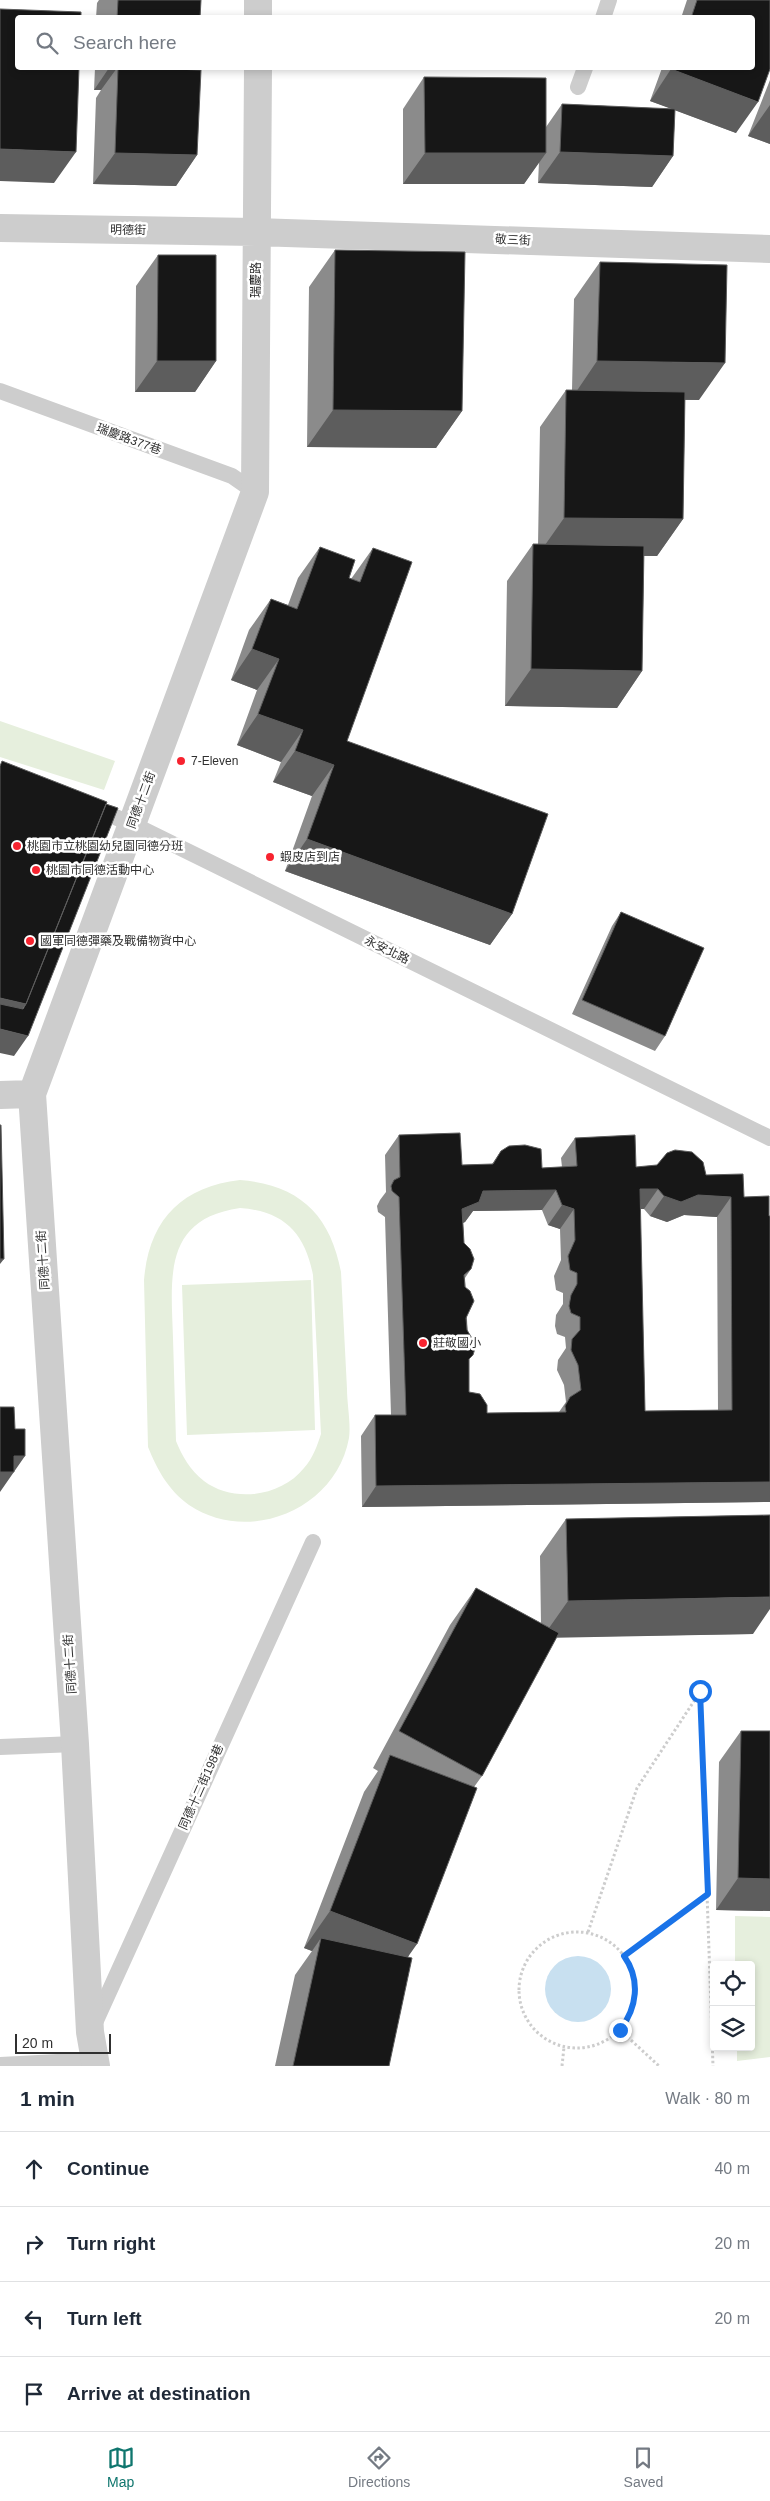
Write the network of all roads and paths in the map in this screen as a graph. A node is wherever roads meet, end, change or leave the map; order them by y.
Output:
1 (258, 0) edge
2 (609, 0) edge
3 (258, 15) edge
4 (603, 15) edge
5 (258, 70) edge
6 (584, 70) edge
7 (578, 87) dead end
8 (0, 228) edge
9 (256, 232) junction
10 (770, 249) edge
11 (0, 391) edge
12 (255, 492) junction
13 (83, 803) edge
14 (132, 824) junction
15 (32, 1094) junction
16 (0, 1095) edge
17 (770, 1138) edge
18 (312, 1542) dead end
19 (75, 1744) junction
20 (0, 1747) edge
21 (708, 1894) junction
22 (588, 1932) junction
23 (624, 1956) junction
24 (620, 2030) junction
25 (90, 2032) junction
26 (564, 2047) junction
27 (96, 2063) edge
28 (0, 2065) edge
29 (562, 2066) edge
30 (659, 2066) edge
31 (713, 2066) edge

1 - 3 street
2 - 4 lane
5 - 9 street, 瑞慶路
6 - 7 lane
8 - 9 street, 明德街
9 - 10 street, 敬三街
9 - 12 street, 瑞慶路
11 - 12 lane, 瑞慶路377巷
12 - 14 street, 同德十二街
13 - 14 lane, 永安北路
14 - 15 street, 同德十二街
14 - 17 lane, 永安北路
15 - 16 street
15 - 19 street, 同德十二街
18 - 25 lane, 同德十二街198巷
19 - 20 lane
19 - 25 street, 同德十二街
21 - 22 path
21 - 23 path
21 - 31 path
22 - 23 path
22 - 26 path
23 - 24 path
24 - 26 path
24 - 30 path
25 - 27 street, 同德十二街
26 - 29 path
27 - 28 lane

